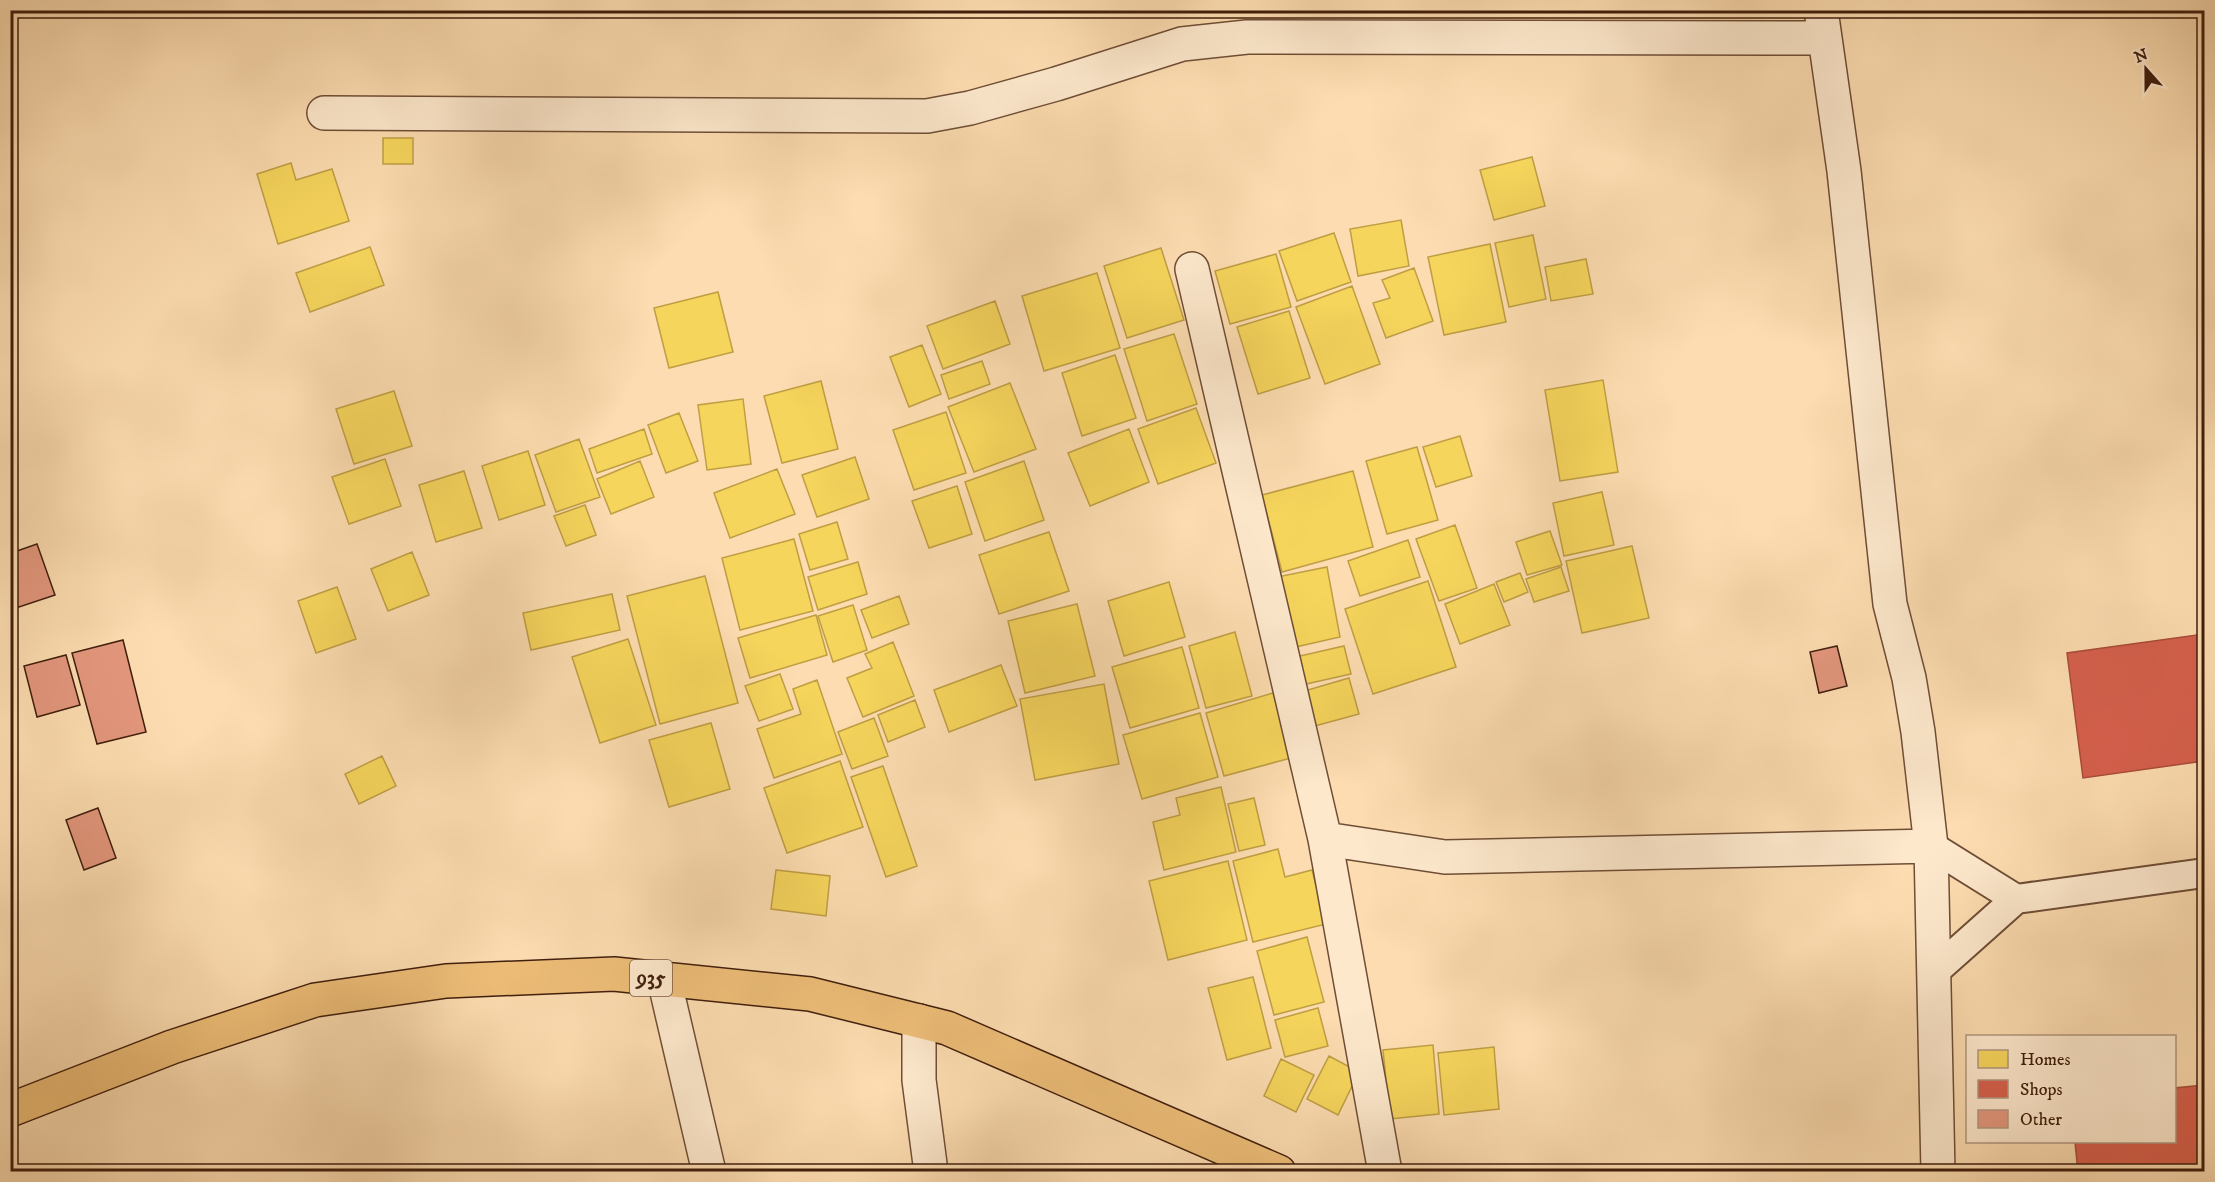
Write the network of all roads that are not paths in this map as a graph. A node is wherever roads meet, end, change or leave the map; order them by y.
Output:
1 (1823, 24) edge
2 (324, 112) dead end
3 (1192, 269) dead end
4 (1325, 839) junction
5 (1931, 846) junction
6 (2205, 873) edge
7 (2016, 898) junction
8 (1934, 973) junction
9 (664, 979) junction
10 (919, 1021) junction
11 (10, 1110) edge
12 (709, 1172) edge
13 (931, 1172) edge
14 (1279, 1172) edge
15 (1385, 1172) edge
16 (1938, 1172) edge

1 - 2 street
1 - 5 street
3 - 4 street
4 - 5 street
4 - 15 street
5 - 7 lane
5 - 8 street
6 - 7 lane
7 - 8 lane
8 - 16 street
9 - 10 main road, 935
9 - 11 main road, 935
9 - 12 street
10 - 13 street
10 - 14 main road, 935

